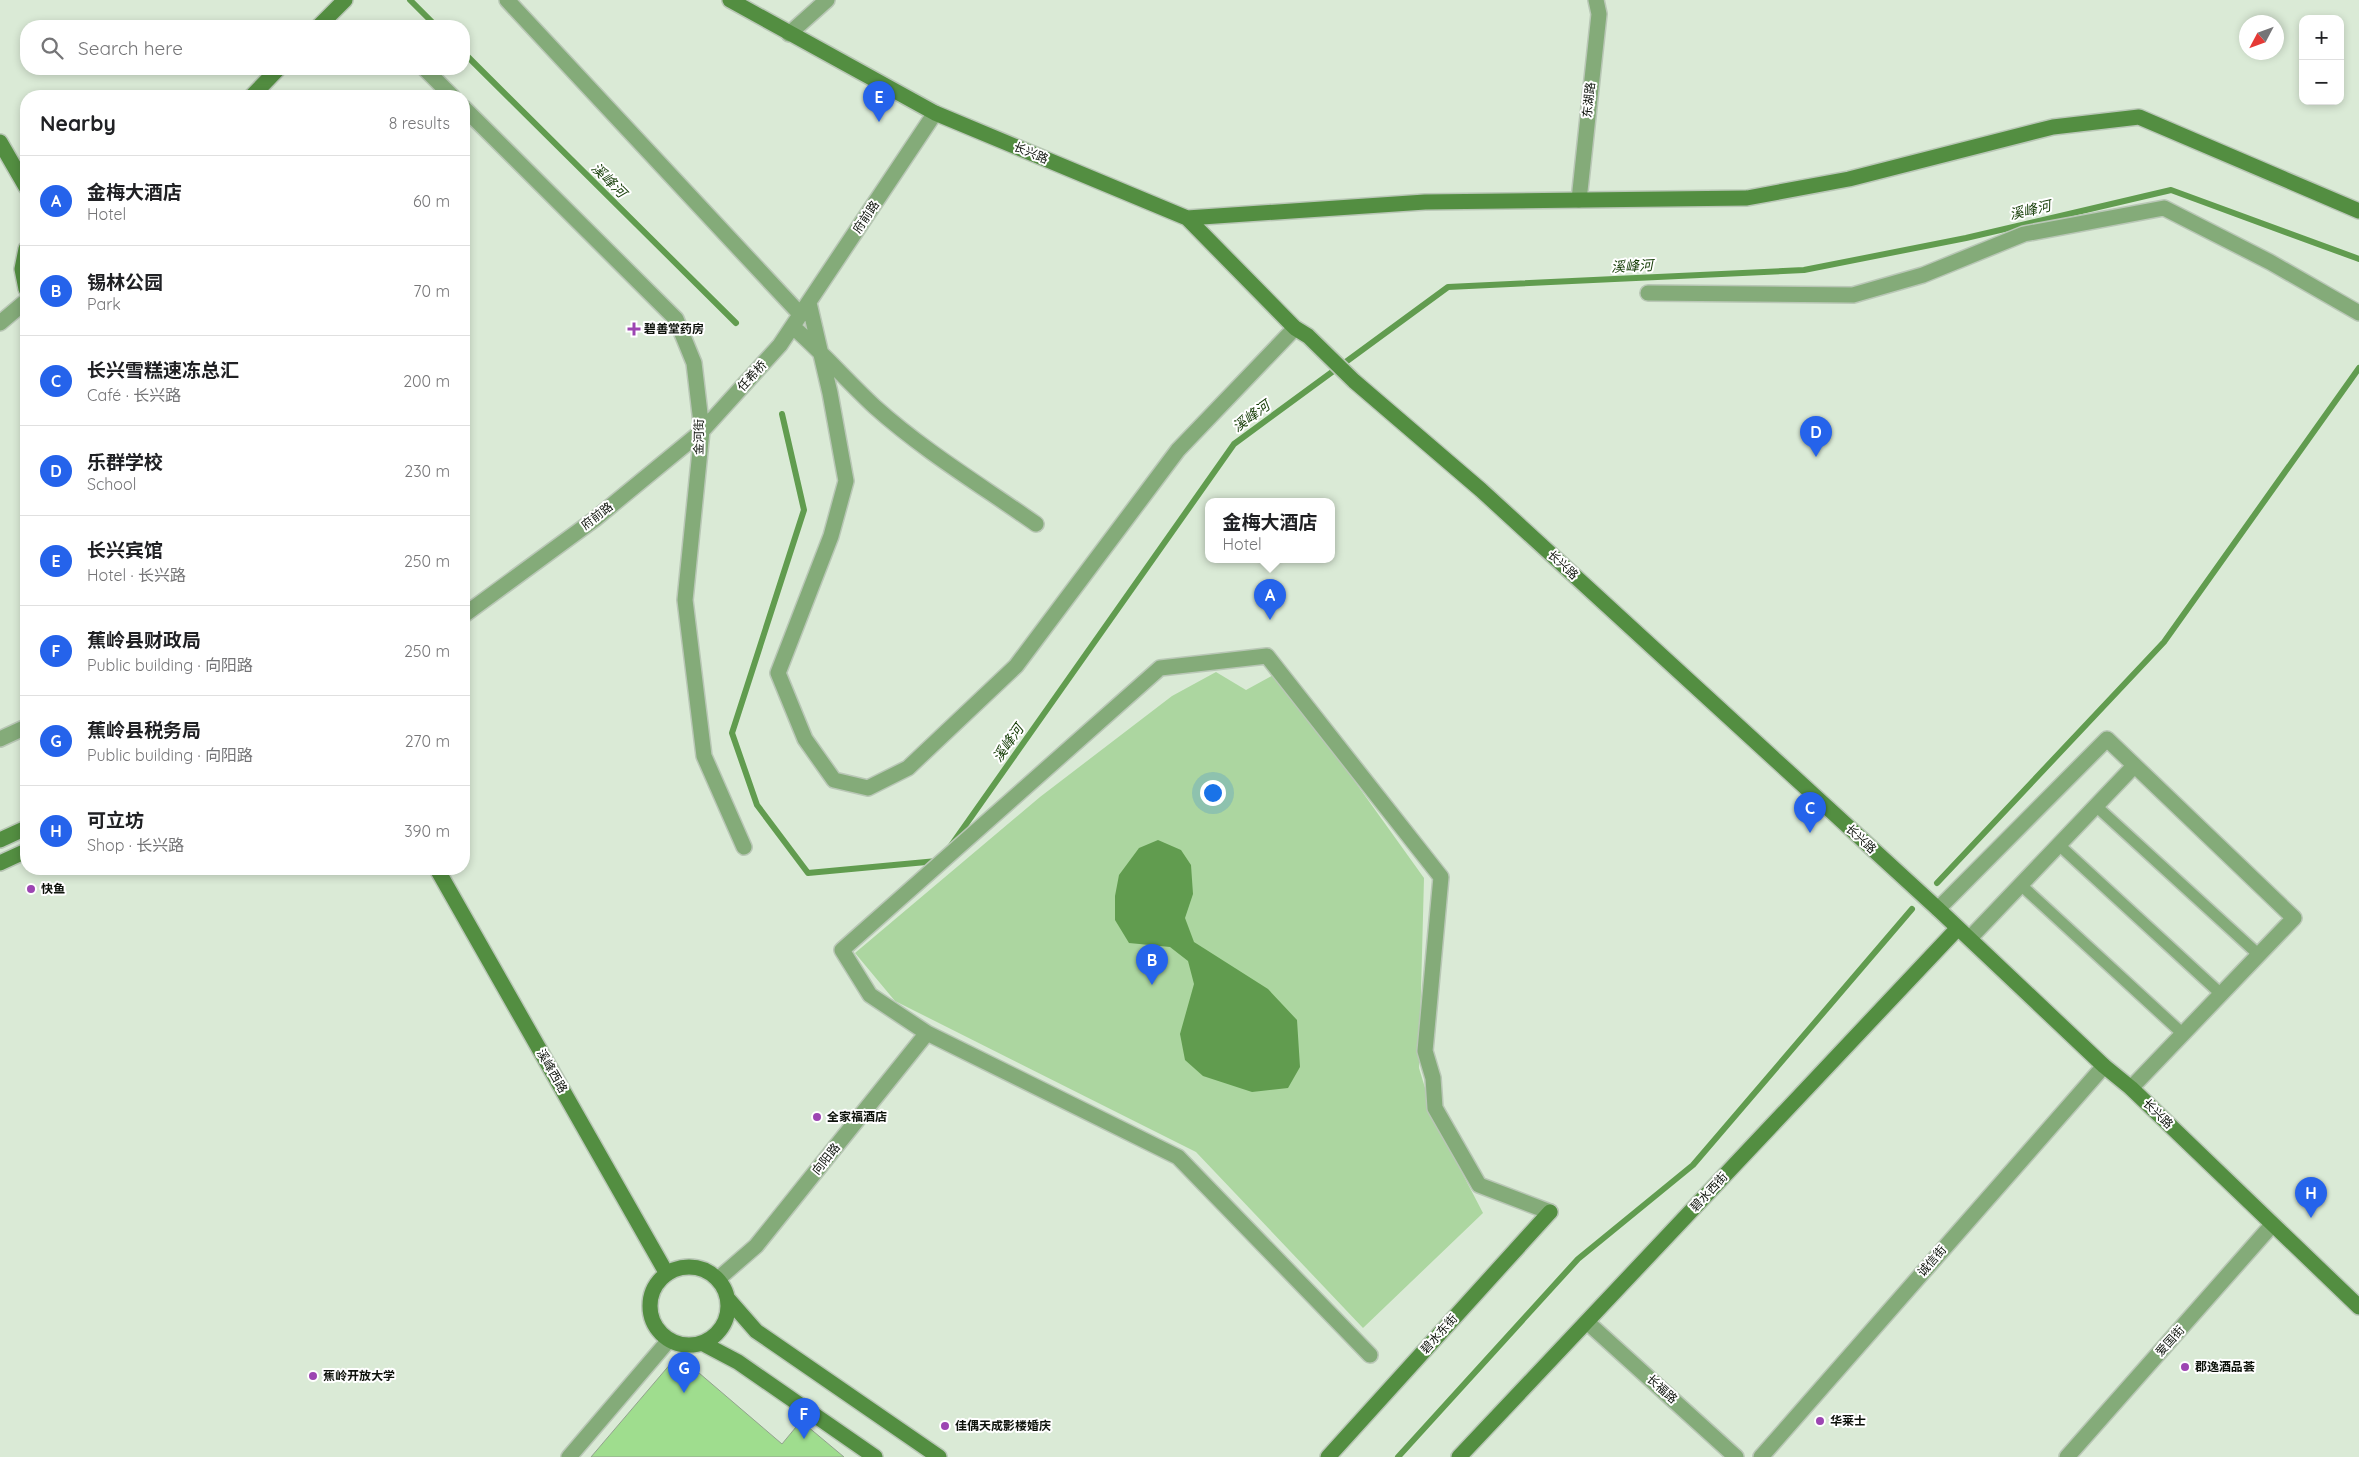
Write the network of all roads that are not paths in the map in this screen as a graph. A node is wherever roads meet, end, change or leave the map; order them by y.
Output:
1 (507, 0) edge
2 (730, 0) edge
3 (827, 0) edge
4 (1596, 0) edge
5 (343, 2) edge
6 (325, 20) edge
7 (788, 34) junction
8 (272, 75) edge
9 (431, 75) edge
10 (258, 90) edge
11 (446, 90) edge
12 (935, 113) junction
13 (470, 114) edge
14 (0, 142) edge
15 (20, 177) edge
16 (1579, 200) junction
17 (2359, 211) edge
18 (1187, 218) junction
19 (1648, 293) dead end
20 (20, 306) edge
21 (2359, 313) edge
22 (801, 315) junction
23 (0, 323) edge
24 (1294, 328) junction
25 (780, 345) joint
26 (820, 350) junction
27 (723, 408) joint
28 (702, 431) junction
29 (1036, 524) dead end
30 (470, 611) edge
31 (20, 730) edge
32 (0, 739) edge
33 (2134, 766) junction
34 (2096, 806) junction
35 (20, 831) edge
36 (0, 840) edge
37 (2059, 845) junction
38 (744, 847) dead end
39 (20, 853) edge
40 (0, 863) edge
41 (440, 875) edge
42 (2021, 884) junction
43 (1938, 909) junction
44 (1958, 928) junction
45 (1970, 938) junction
46 (2259, 954) junction
47 (2221, 994) junction
48 (928, 1033) junction
49 (2183, 1034) junction
50 (2104, 1066) junction
51 (2131, 1088) junction
52 (2272, 1225) junction
53 (666, 1274) junction
54 (718, 1279) junction
55 (728, 1299) junction
56 (2359, 1307) edge
57 (1587, 1322) junction
58 (669, 1340) junction
59 (702, 1343) junction
60 (1370, 1355) dead end
61 (569, 1457) edge
62 (875, 1457) edge
63 (939, 1457) edge
64 (1328, 1457) edge
65 (1459, 1457) edge
66 (1736, 1457) edge
67 (1761, 1457) edge
68 (2067, 1457) edge

1 - 22 street
2 - 7 street, 长兴路
3 - 7 street
4 - 16 street, 东湖路
5 - 6 street
7 - 12 street, 长兴路
8 - 10 street
9 - 11 street
12 - 18 street, 长兴路
12 - 22 street, 府前路
13 - 28 street, 金河街
14 - 15 street
16 - 17 street
16 - 18 street
18 - 24 street, 长兴路
19 - 21 street
20 - 23 street
22 - 25 street, 府前路
22 - 26 street
22 - 26 street
24 - 26 street
24 - 43 street, 长兴路
25 - 27 street, 任希桥
26 - 29 street
27 - 28 street, 府前路
28 - 30 street, 府前路
28 - 38 street, 金河街
31 - 32 street
33 - 34 street
33 - 43 street
33 - 46 street
34 - 37 street
34 - 46 lane
35 - 36 street
37 - 42 street
37 - 47 lane
39 - 40 street
41 - 53 street, 溪峰西路
42 - 45 street
42 - 49 lane
43 - 44 street, 长兴路
44 - 45 street, 长兴路
44 - 57 street, 碧水西街
45 - 50 street, 长兴路
46 - 47 street
47 - 49 street
48 - 54 street, 向阳路
48 - 60 street
48 - 64 street, 碧水东街
49 - 51 street
50 - 51 street, 长兴路
50 - 67 street, 诚信街
51 - 52 street, 长兴路
52 - 56 street, 长兴路
52 - 68 street, 爱国街
53 - 54 street
53 - 58 street
54 - 55 street
55 - 59 street
55 - 63 street
57 - 65 street, 碧水西街
57 - 66 street, 长福路
58 - 59 street
58 - 61 street
59 - 62 street

